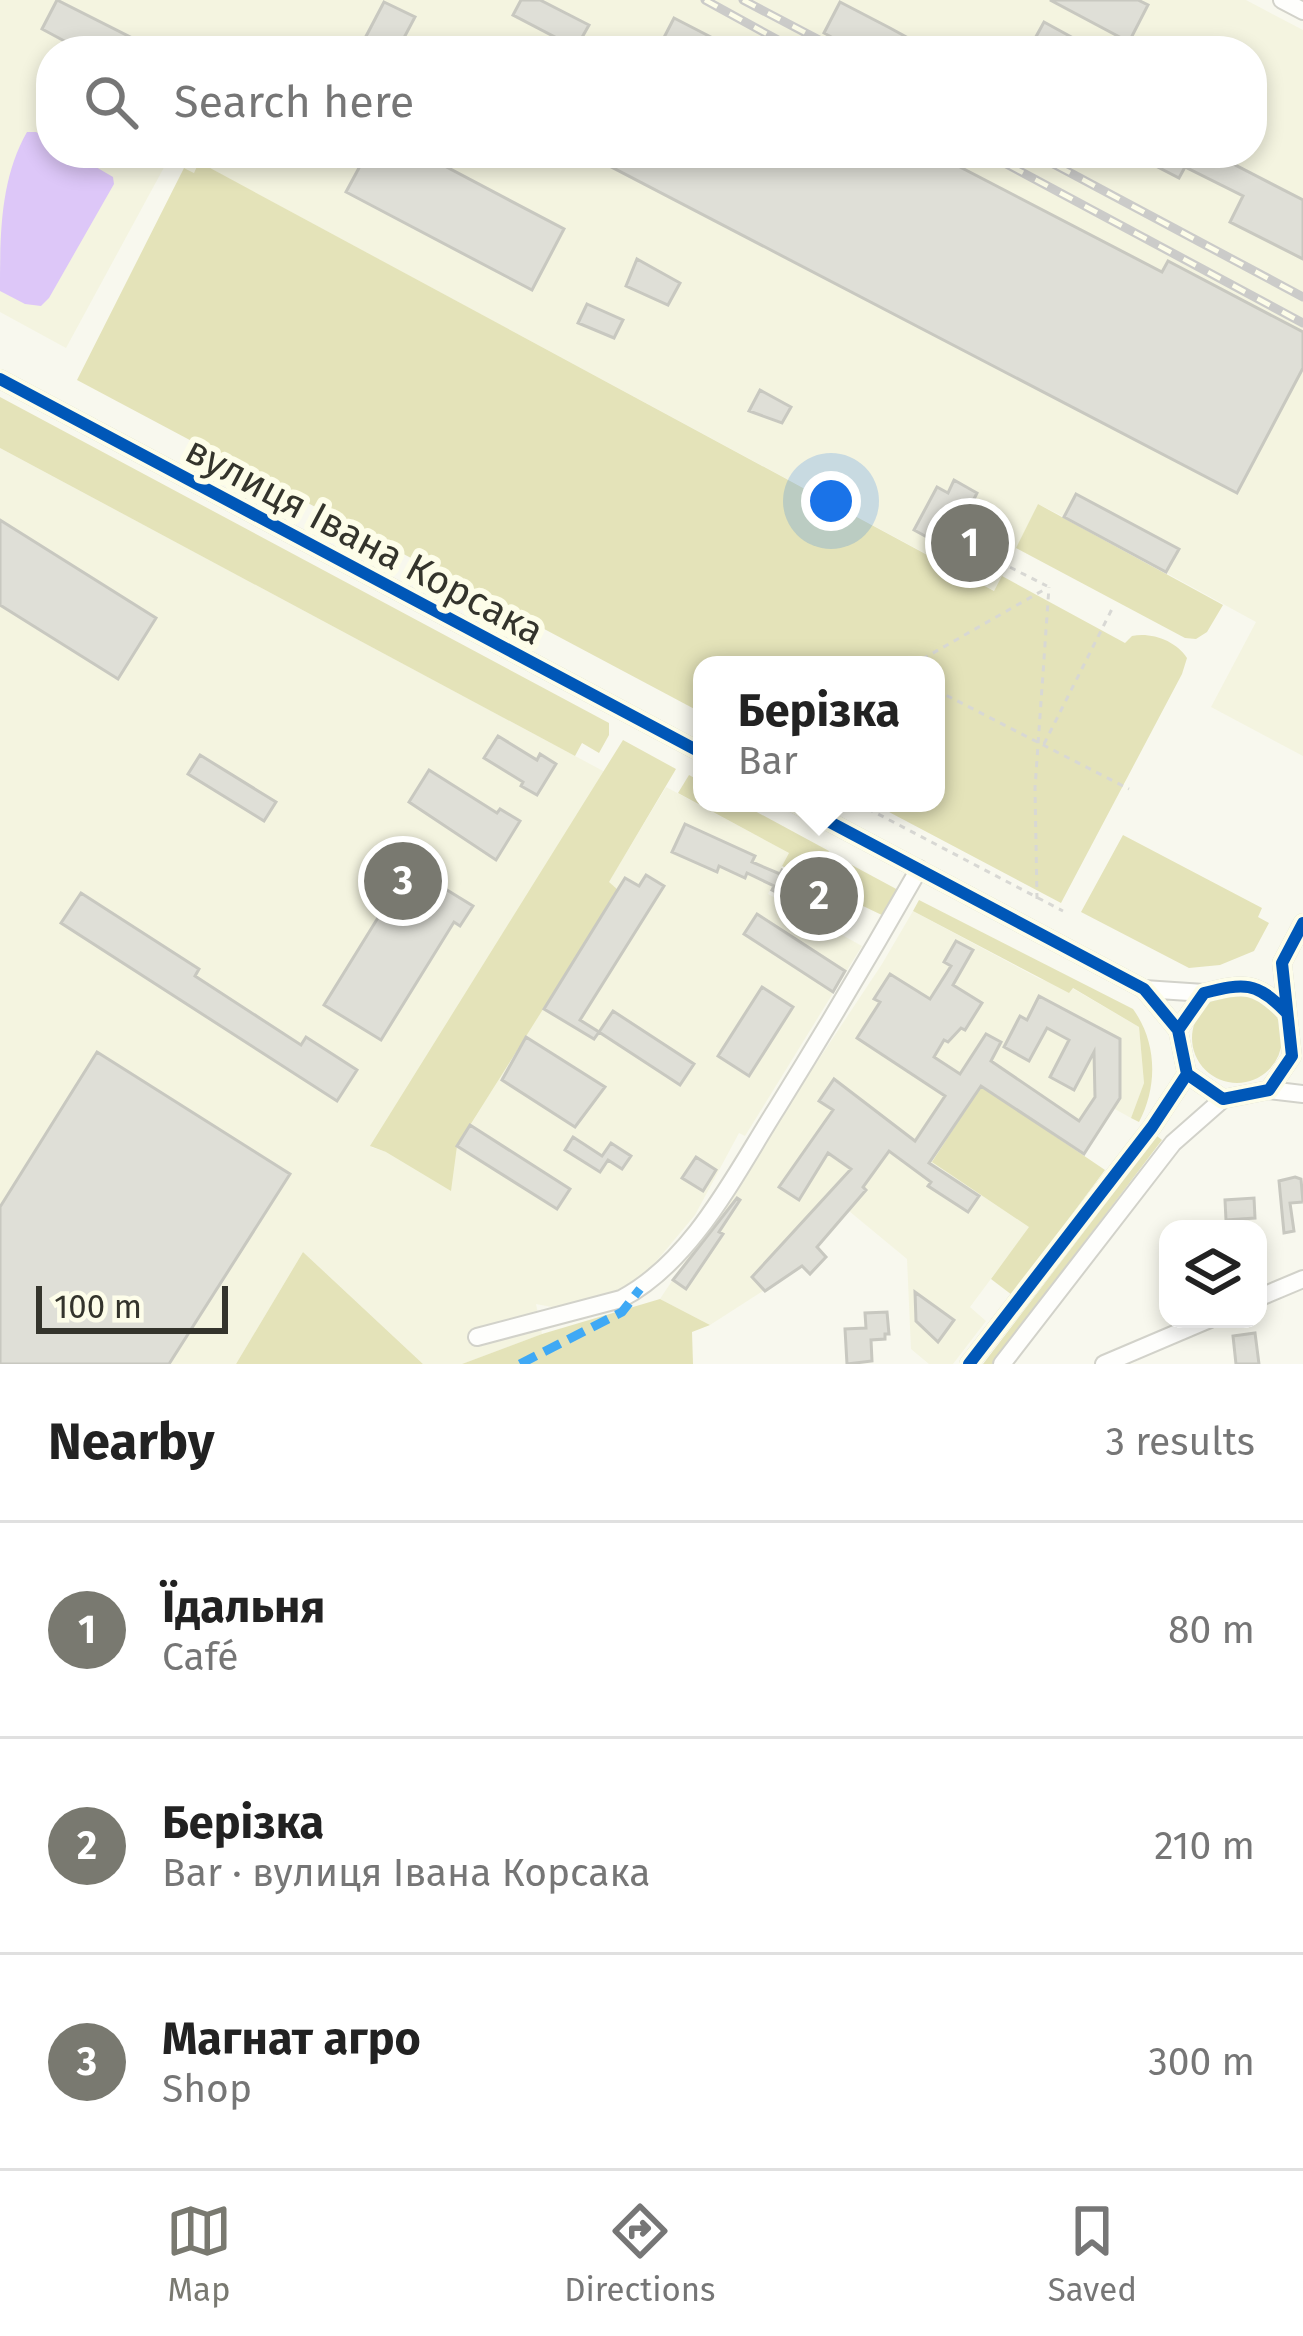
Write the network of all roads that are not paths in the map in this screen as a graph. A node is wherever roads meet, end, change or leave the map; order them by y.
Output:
1 (1282, 0) edge
2 (1303, 10) edge
3 (0, 379) edge
4 (693, 748) edge
5 (811, 812) edge
6 (919, 869) junction
7 (1303, 923) edge
8 (1282, 963) junction
9 (1241, 984) junction
10 (1144, 989) junction
11 (1204, 993) junction
12 (1286, 1012) junction
13 (1178, 1030) junction
14 (1298, 1061) edge
15 (1187, 1074) junction
16 (1269, 1090) junction
17 (1303, 1094) edge
18 (1223, 1099) junction
19 (1303, 1279) edge
20 (1267, 1294) edge
21 (1189, 1328) edge
22 (477, 1337) dead end
23 (969, 1364) edge
24 (1002, 1364) edge
25 (1105, 1364) edge

1 - 2 street
3 - 4 street, вулиця Івана Корсака
5 - 6 street
6 - 10 street
6 - 22 street
7 - 8 street
8 - 9 street
8 - 12 street
9 - 11 street
9 - 12 street
10 - 11 street
10 - 13 street
11 - 13 street
12 - 14 street
13 - 15 street
14 - 16 street
15 - 18 street
15 - 23 street
16 - 17 street
16 - 18 street
18 - 24 street
19 - 20 street
21 - 25 street

